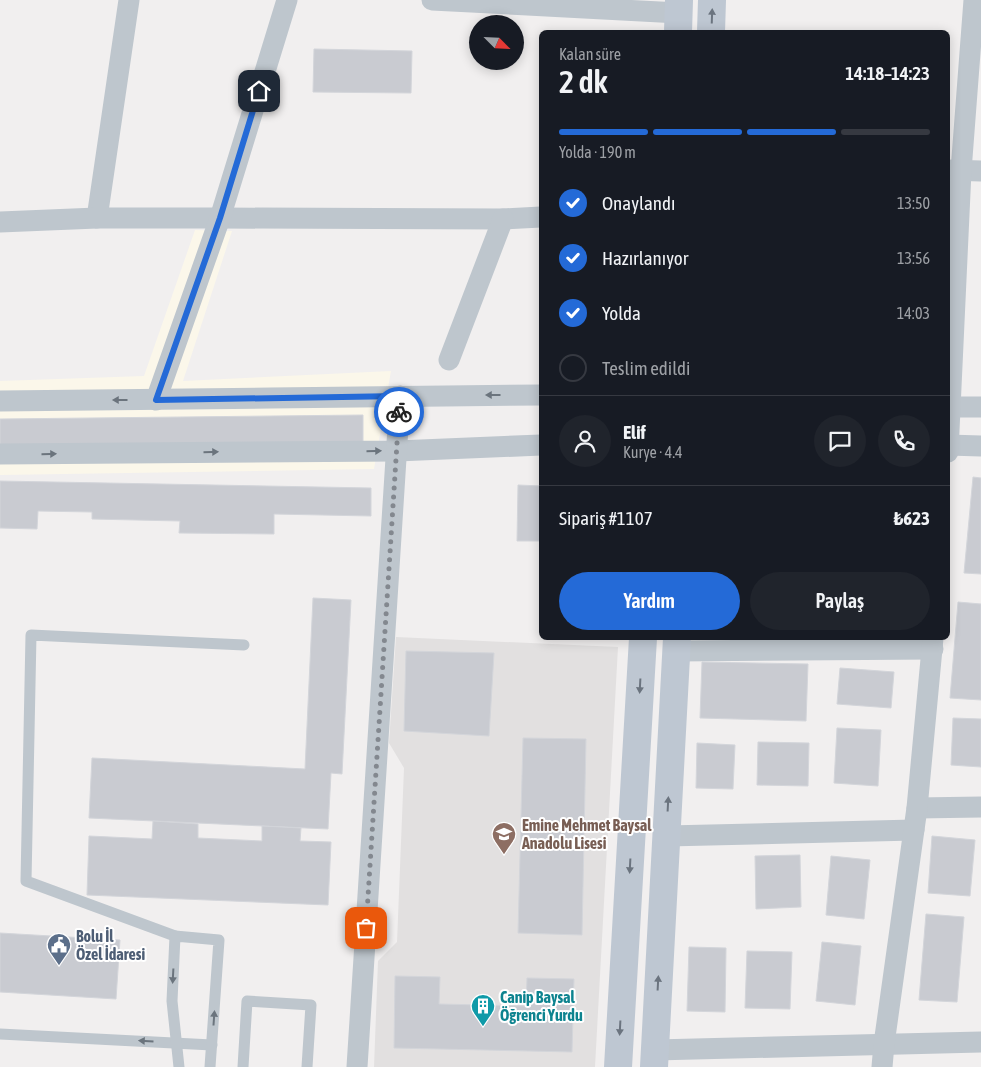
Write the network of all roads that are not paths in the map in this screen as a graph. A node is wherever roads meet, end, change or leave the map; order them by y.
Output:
1 (129, 0) edge
2 (287, 0) edge
3 (432, 0) edge
4 (712, 0) edge
5 (974, 0) edge
6 (678, 15) edge
7 (711, 30) edge
8 (963, 171) edge
9 (539, 217) edge
10 (97, 218) junction
11 (220, 218) junction
12 (503, 219) junction
13 (0, 222) edge
14 (449, 360) dead end
15 (950, 376) edge
16 (539, 395) edge
17 (400, 396) junction
18 (156, 400) junction
19 (0, 401) edge
20 (950, 407) edge
21 (981, 407) edge
22 (539, 445) edge
23 (950, 445) edge
24 (981, 446) edge
25 (397, 451) junction
26 (0, 454) edge
27 (643, 640) edge
28 (933, 643) edge
29 (677, 644) edge
30 (244, 645) dead end
31 (981, 807) edge
32 (917, 808) junction
33 (914, 830) junction
34 (666, 836) junction
35 (175, 936) junction
36 (0, 1034) edge
37 (981, 1042) edge
38 (177, 1043) junction
39 (884, 1044) junction
40 (212, 1045) junction
41 (654, 1059) edge
42 (179, 1067) edge
43 (210, 1067) edge
44 (243, 1067) edge
45 (307, 1067) edge
46 (358, 1067) edge
47 (618, 1067) edge
48 (882, 1067) edge

1 - 10 street
2 - 11 street
3 - 6 street
7 -> 4 main road
5 - 8 street
8 - 15 street
9 - 12 street
10 - 11 street
10 - 13 street
11 - 12 street
11 - 18 street
12 - 14 street
16 -> 17 street
17 - 18 street
17 - 25 street
18 -> 19 street
20 - 21 street
22 - 25 street
23 - 24 street
26 -> 25 street
25 - 46 street
27 -> 47 main road
28 - 29 street
28 - 32 street
34 -> 29 main road
30 - 35 lane
31 - 32 street
32 - 33 street
33 - 34 street
33 - 39 street
41 -> 34 main road
35 -> 38 lane
40 -> 35 lane
38 -> 36 lane
37 - 39 street
38 - 40 lane
38 - 42 lane
39 - 41 street
39 - 48 street
40 - 43 lane
44 - 45 lane

